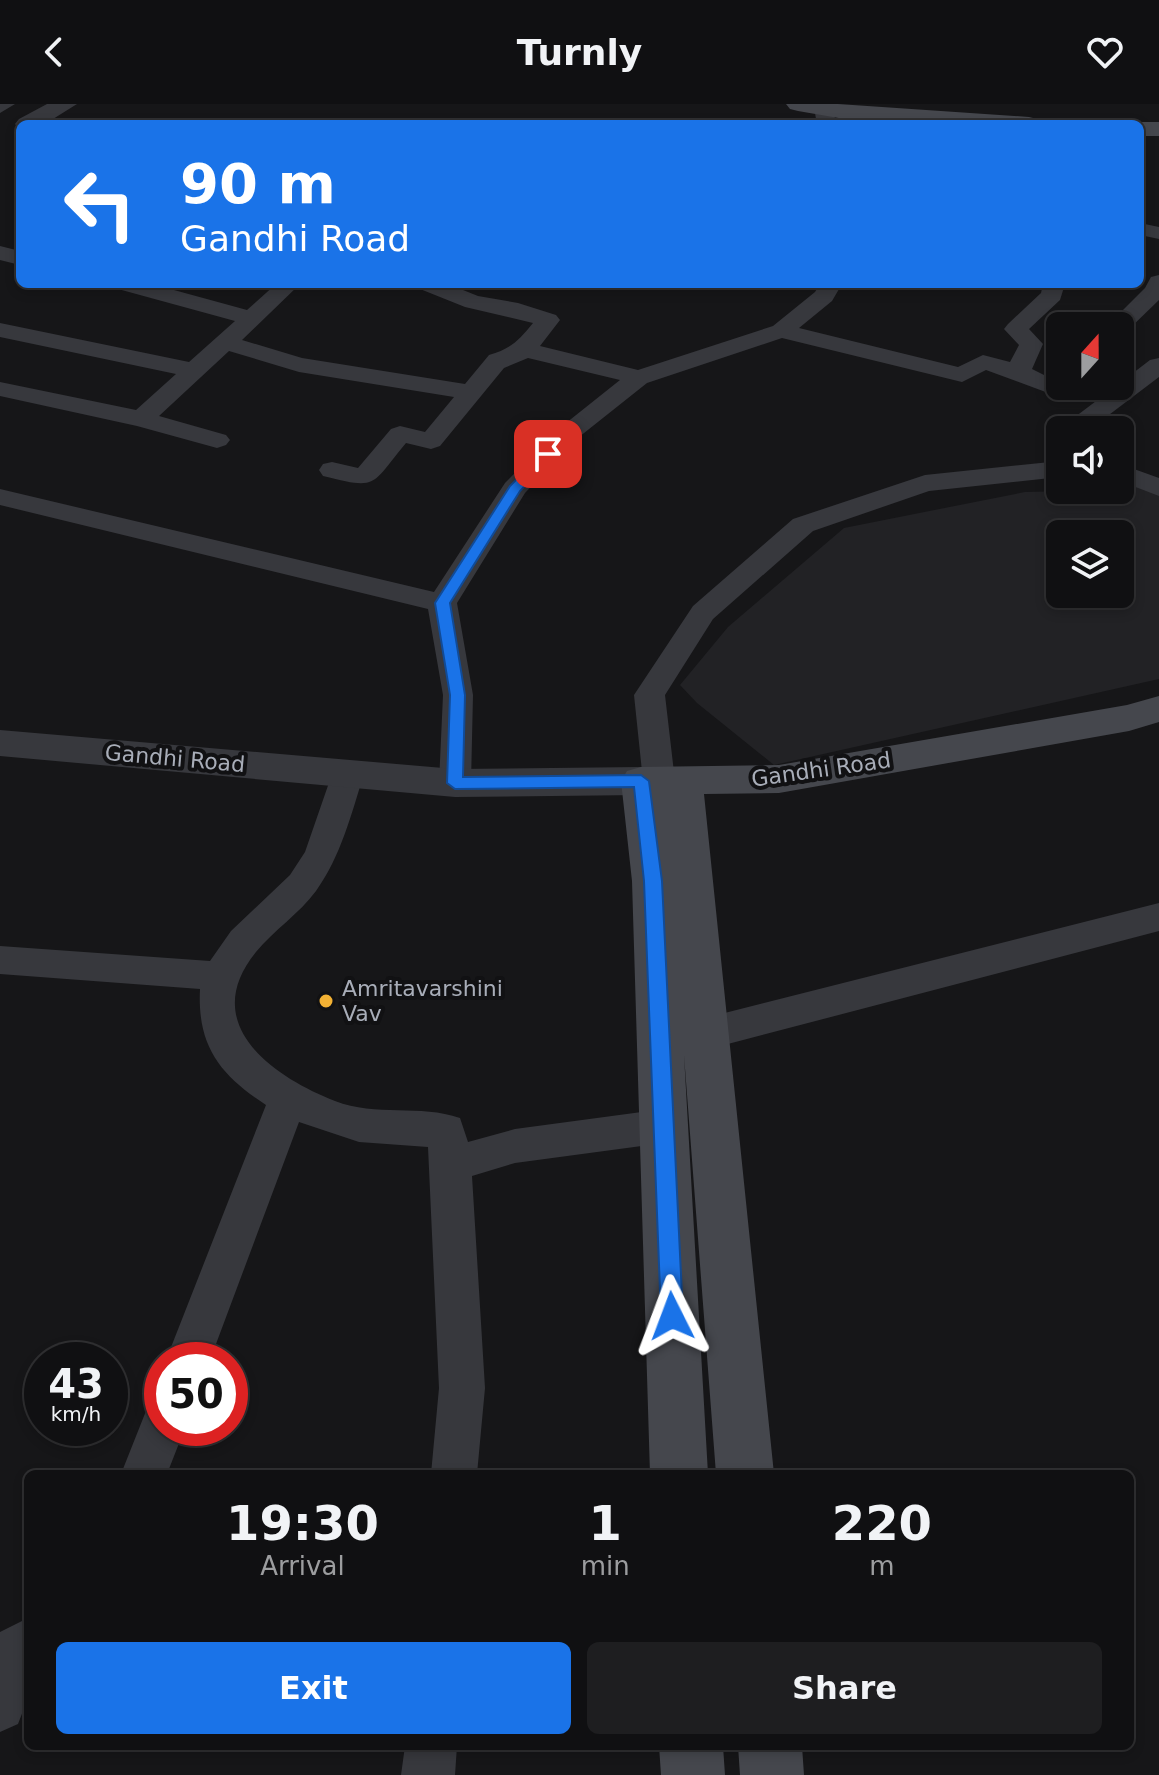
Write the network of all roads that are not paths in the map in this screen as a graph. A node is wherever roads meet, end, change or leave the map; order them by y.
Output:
1 (6, 104) edge
2 (65, 104) edge
3 (0, 107) edge
4 (812, 109) edge
5 (34, 120) edge
6 (960, 120) edge
7 (1159, 282) edge
8 (141, 288) edge
9 (285, 288) edge
10 (438, 288) edge
11 (829, 288) edge
12 (1053, 288) edge
13 (1133, 312) edge
14 (251, 318) junction
15 (0, 330) edge
16 (781, 331) junction
17 (224, 342) junction
18 (524, 350) junction
19 (1159, 365) edge
20 (192, 370) junction
21 (1018, 372) junction
22 (638, 378) junction
23 (1046, 385) edge
24 (0, 389) edge
25 (470, 392) junction
26 (1092, 416) edge
27 (141, 419) junction
28 (217, 440) dead end
29 (332, 470) dead end
30 (1046, 470) edge
31 (1134, 478) edge
32 (1159, 488) edge
33 (0, 497) edge
34 (442, 603) junction
35 (1159, 709) edge
36 (0, 743) edge
37 (348, 774) junction
38 (661, 781) junction
39 (455, 783) junction
40 (1159, 917) edge
41 (0, 960) edge
42 (219, 976) junction
43 (705, 1034) junction
44 (289, 1097) junction
45 (664, 1126) junction
46 (451, 1164) junction
47 (195, 1342) edge
48 (155, 1446) edge
49 (146, 1470) edge
50 (454, 1470) edge
51 (679, 1470) edge
52 (745, 1470) edge
53 (24, 1646) edge
54 (0, 1706) edge
55 (431, 1750) edge
56 (691, 1750) edge
57 (770, 1750) edge
58 (428, 1775) edge
59 (693, 1775) edge
60 (772, 1775) edge

1 - 3 street
2 - 5 street
4 - 6 main road
7 - 13 street
8 - 14 street
9 - 14 street
10 - 18 street
11 - 16 street
12 - 21 street
14 - 17 street
15 - 20 street
16 - 21 street
16 - 22 street
17 - 20 street
17 - 25 street
18 - 22 street
18 - 25 street
19 - 26 street
20 - 27 street
21 - 23 street
22 - 34 street
24 - 27 street
25 - 29 street
27 - 28 street
30 - 38 street
31 - 32 street
33 - 34 street
34 - 39 street
35 - 38 main road, Gandhi Road
36 - 37 street, Gandhi Road
37 - 39 street, Gandhi Road
37 - 42 street
38 - 39 street, Gandhi Road
38 - 43 main road
38 - 45 main road
40 - 43 street
41 - 42 street
42 - 44 street
43 - 52 main road
44 - 46 street
44 - 47 street
45 - 46 street
45 - 51 main road
46 - 50 street
48 - 49 street
53 - 54 street
55 - 58 street
56 - 59 main road
57 - 60 main road

